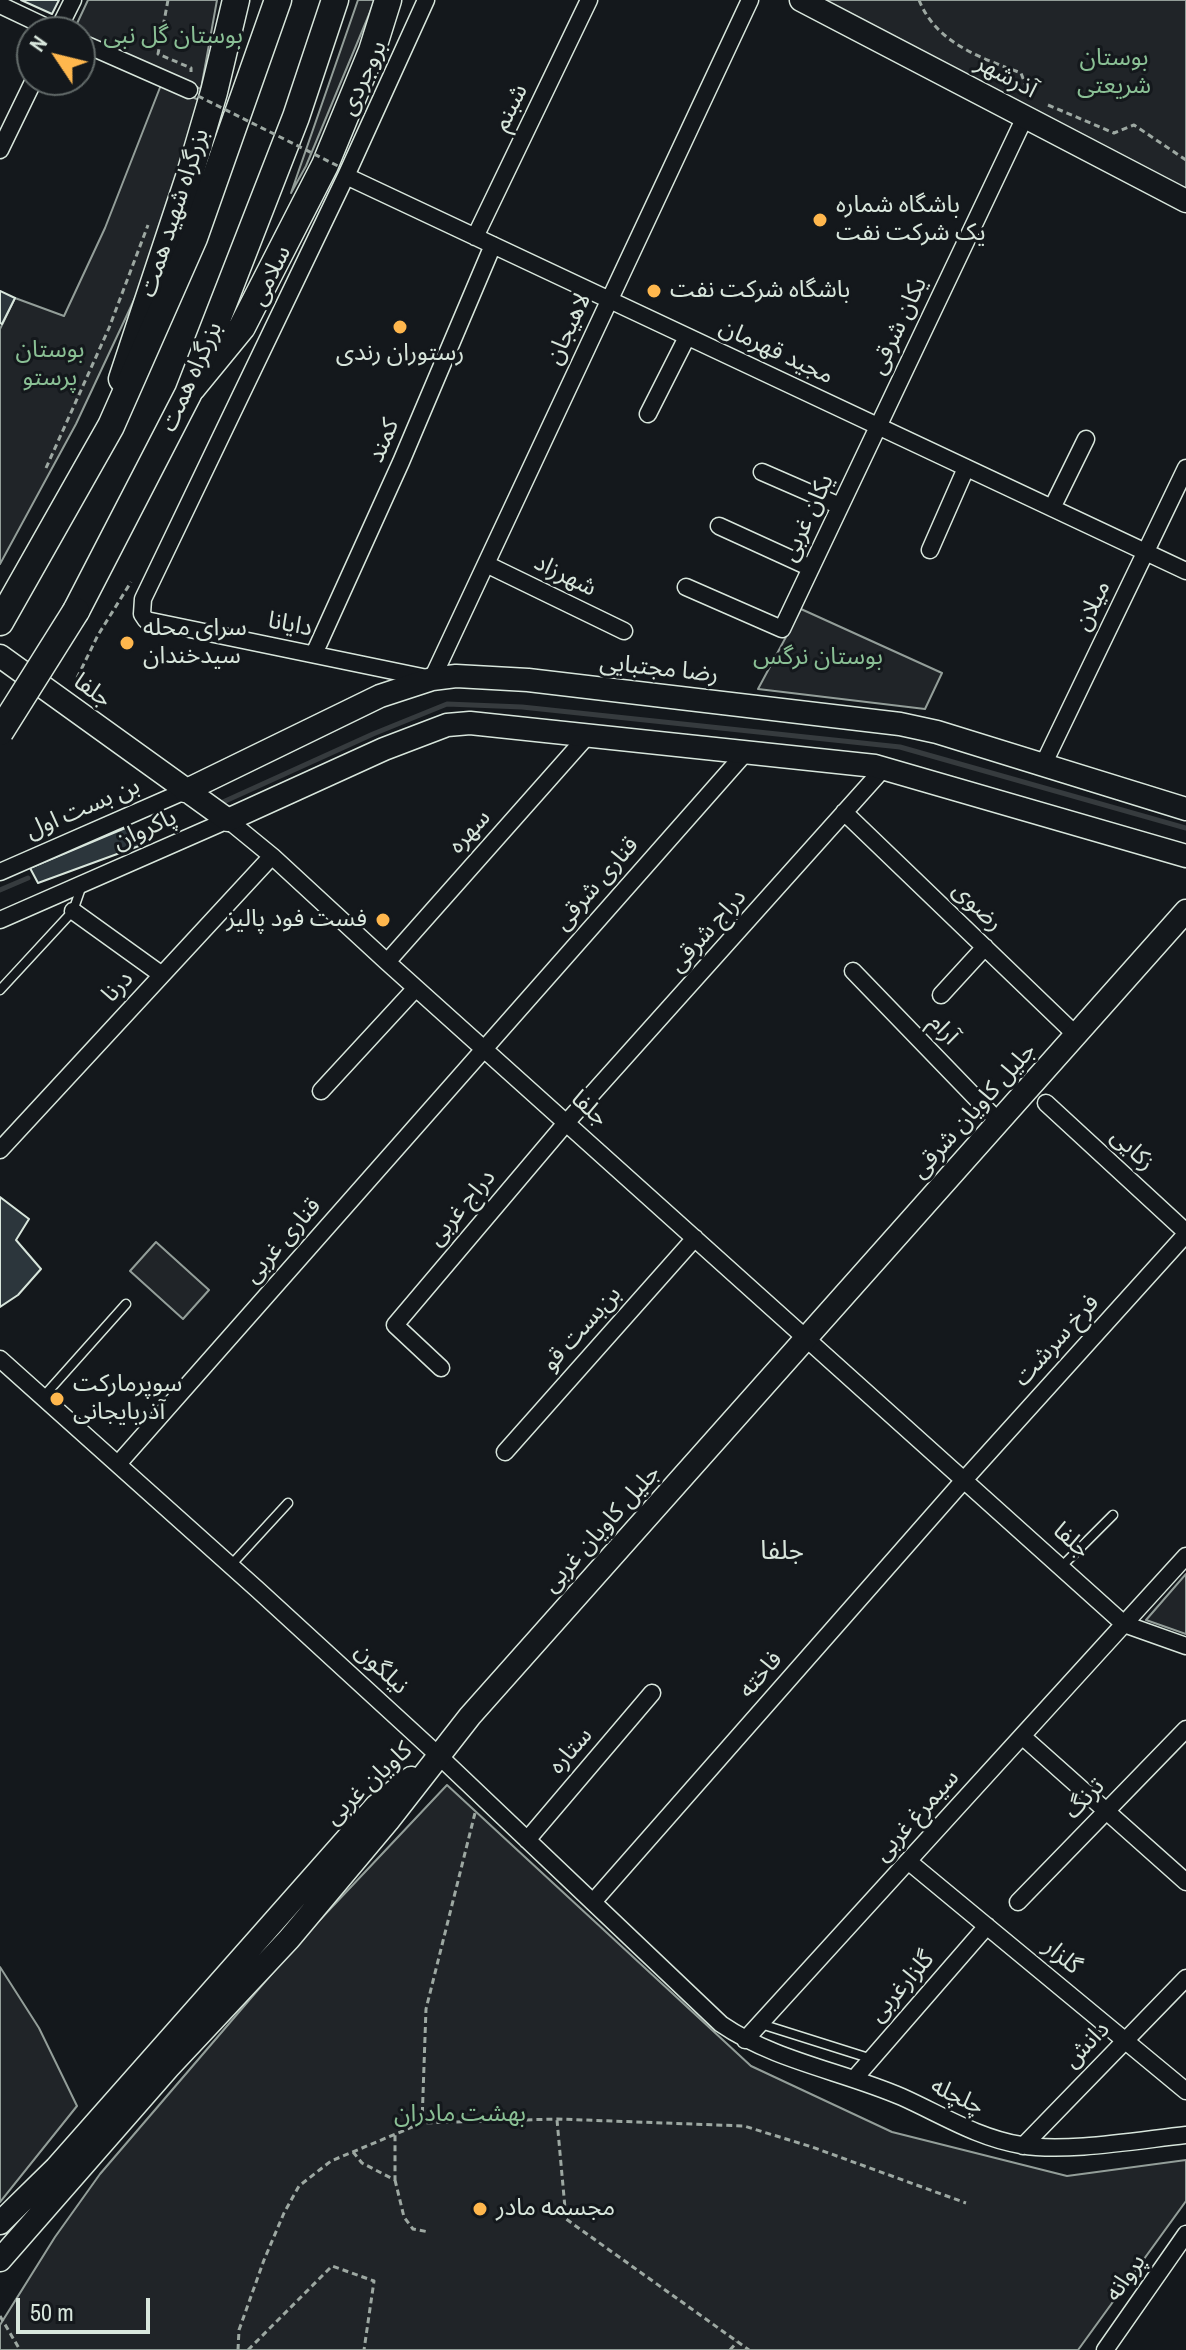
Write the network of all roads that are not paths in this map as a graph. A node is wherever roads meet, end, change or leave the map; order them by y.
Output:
1 (236, 0) edge
2 (278, 0) edge
3 (335, 0) edge
4 (388, 0) edge
5 (426, 0) edge
6 (589, 0) edge
7 (750, 0) edge
8 (801, 0) edge
9 (0, 5) edge
10 (23, 16) edge
11 (96, 49) edge
12 (194, 93) road end
13 (26, 96) edge
14 (1028, 107) junction
15 (0, 150) edge
16 (343, 171) junction
17 (1186, 201) edge
18 (475, 237) junction
19 (493, 245) junction
20 (609, 300) junction
21 (687, 337) junction
22 (188, 394) junction
23 (648, 414) dead end
24 (111, 426) junction
25 (878, 426) junction
26 (1086, 439) dead end
27 (966, 468) junction
28 (1186, 468) edge
29 (762, 472) dead end
30 (840, 506) junction
31 (1052, 508) junction
32 (719, 526) dead end
33 (930, 550) dead end
34 (1145, 552) junction
35 (486, 564) junction
36 (811, 568) junction
37 (1186, 571) edge
38 (686, 587) dead end
39 (142, 614) joint
40 (0, 622) edge
41 (624, 631) dead end
42 (314, 654) junction
43 (0, 656) edge
44 (432, 679) junction
45 (0, 732) edge
46 (589, 734) junction
47 (747, 751) junction
48 (1043, 765) junction
49 (884, 768) junction
50 (185, 791) junction
51 (1186, 809) edge
52 (844, 812) junction
53 (228, 820) junction
54 (272, 856) junction
55 (1186, 856) edge
56 (0, 872) edge
57 (82, 885) junction
58 (73, 911) junction
59 (1184, 917) edge
60 (0, 920) edge
61 (985, 947) junction
62 (387, 962) junction
63 (853, 971) dead end
64 (162, 975) junction
65 (416, 988) junction
66 (0, 990) edge
67 (941, 995) dead end
68 (1076, 1035) junction
69 (484, 1049) junction
70 (321, 1091) dead end
71 (1046, 1103) dead end
72 (999, 1122) junction
73 (566, 1123) junction
74 (0, 1150) edge
75 (1186, 1233) edge
76 (695, 1238) junction
77 (126, 1304) dead end
78 (806, 1338) junction
79 (0, 1359) edge
80 (441, 1368) dead end
81 (43, 1397) junction
82 (505, 1452) dead end
83 (118, 1464) junction
84 (964, 1480) junction
85 (288, 1503) dead end
86 (1113, 1515) dead end
87 (1186, 1556) edge
88 (231, 1565) junction
89 (1061, 1567) junction
90 (1124, 1624) junction
91 (1186, 1646) edge
92 (652, 1693) dead end
93 (1186, 1729) edge
94 (1022, 1736) junction
95 (438, 1755) junction
96 (1107, 1812) junction
97 (527, 1840) junction
98 (908, 1861) junction
99 (1186, 1882) edge
100 (593, 1902) junction
101 (1018, 1902) dead end
102 (987, 1926) junction
103 (1186, 1978) edge
104 (721, 2024) joint
105 (760, 2024) junction
106 (745, 2040) junction
107 (1125, 2041) junction
108 (872, 2059) junction
109 (854, 2079) junction
110 (1186, 2091) edge
111 (1186, 2135) edge
112 (1023, 2146) junction
113 (61, 2175) junction
114 (0, 2223) edge
115 (1186, 2234) edge
116 (0, 2260) edge
117 (1105, 2350) edge

1 - 24 main road, بزرگراه شهید همت
2 - 24 main road
3 - 22 main road, بزرگراه همت
4 - 22 main road
5 - 16 street, بروجردی
6 - 18 street, شبنم
7 - 20 street, لاهیجان
8 - 14 main road, آذرشهر
9 - 10 street
11 - 12 street
13 - 15 street
14 - 17 main road, آذرشهر
14 - 25 street, یکان شرقی
16 - 18 street, مجید قهرمان
16 - 39 street, سلامی
18 - 19 street, مجید قهرمان
19 - 20 street, مجید قهرمان
19 - 42 street, کمند
20 - 21 street, مجید قهرمان
20 - 35 street, لاهیجان
21 - 23 street
21 - 25 street, مجید قهرمان
22 - 45 main road, بزرگراه همت, bridge
24 - 40 main road
25 - 27 street, مجید قهرمان
25 - 30 street, یکان غربی
26 - 31 street
27 - 31 street, مجید قهرمان
27 - 33 street
28 - 34 street, میلان
29 - 30 street
30 - 36 street, یکان غربی
31 - 34 street, مجید قهرمان
32 - 36 street
34 - 37 street, مجید قهرمان
34 - 48 street, میلان
35 - 41 street, شهرزاد
35 - 44 street, لاهیجان
36 - 38 street, یکان غربی
39 - 42 street, دایانا
42 - 44 street, دایانا
43 - 50 main road, جلفا
44 - 48 main road, رضا مجتبایی
44 - 50 main road, رضا مجتبایی
46 - 47 main road
46 - 53 main road
46 - 62 street, سهره
47 - 49 main road
47 - 69 street, قناری شرقی
48 - 51 main road, رضا مجتبایی
49 - 52 street, دراج شرقی
49 - 55 main road
50 - 53 main road, جلفا
50 - 56 street, بن بست اول
52 - 61 street, رضوی
52 - 73 street, دراج شرقی
53 - 54 street, جلفا
53 - 57 street, پاکروان
54 - 62 street, جلفا
54 - 64 street, درنا
57 - 58 lane
57 - 60 street, پاکروان
58 - 64 street
58 - 66 lane
59 - 68 main road, جلیل کاویان شرقی
61 - 67 street
61 - 68 street, رضوی
62 - 65 street, جلفا
63 - 72 street, آرام
64 - 74 street, درنا
65 - 69 street, جلفا
65 - 70 street
68 - 72 main road, جلیل کاویان شرقی
69 - 73 street, جلفا
69 - 83 street, قناری غربی
71 - 75 street, زکایی
72 - 78 main road, جلیل کاویان شرقی
73 - 76 street, جلفا
73 - 80 street, دراج غربی
75 - 84 street, فرخ سرشت
76 - 78 street, جلفا
76 - 82 street, بن‌بست قو
77 - 81 lane
78 - 84 street, جلفا
78 - 95 main road, جلیل کاویان غربی
79 - 81 street, نیلگون
81 - 83 street, نیلگون
83 - 88 street, نیلگون
84 - 89 street, جلفا
84 - 100 street, فاخته
85 - 88 lane
86 - 89 lane
87 - 90 street, سیمرغ غربی
88 - 95 street, نیلگون
89 - 90 street, جلفا
90 - 91 street
90 - 94 street, سیمرغ غربی
92 - 97 street, ستاره
93 - 96 street, ترنگ
94 - 96 street
94 - 98 street, سیمرغ غربی
95 - 97 street, نیلگون
95 - 113 main road, کاویان غربی
96 - 99 street
96 - 101 street, ترنگ
97 - 100 street, نیلگون
98 - 102 street, گلزار
98 - 105 street, سیمرغ غربی
100 - 104 street, نیلگون
102 - 107 street, گلزار
102 - 108 street, گلزارغربی
103 - 107 street, دانش
104 - 106 street, چلچله
105 - 106 street, سیمرغ غربی
105 - 108 lane
106 - 109 street, چلچله
107 - 110 street, گلزار
107 - 112 street, دانش
108 - 109 street, گلزارغربی
109 - 112 street, چلچله
111 - 112 street, چلچله
113 - 114 main road
113 - 116 main road
115 - 117 street, پروانه

